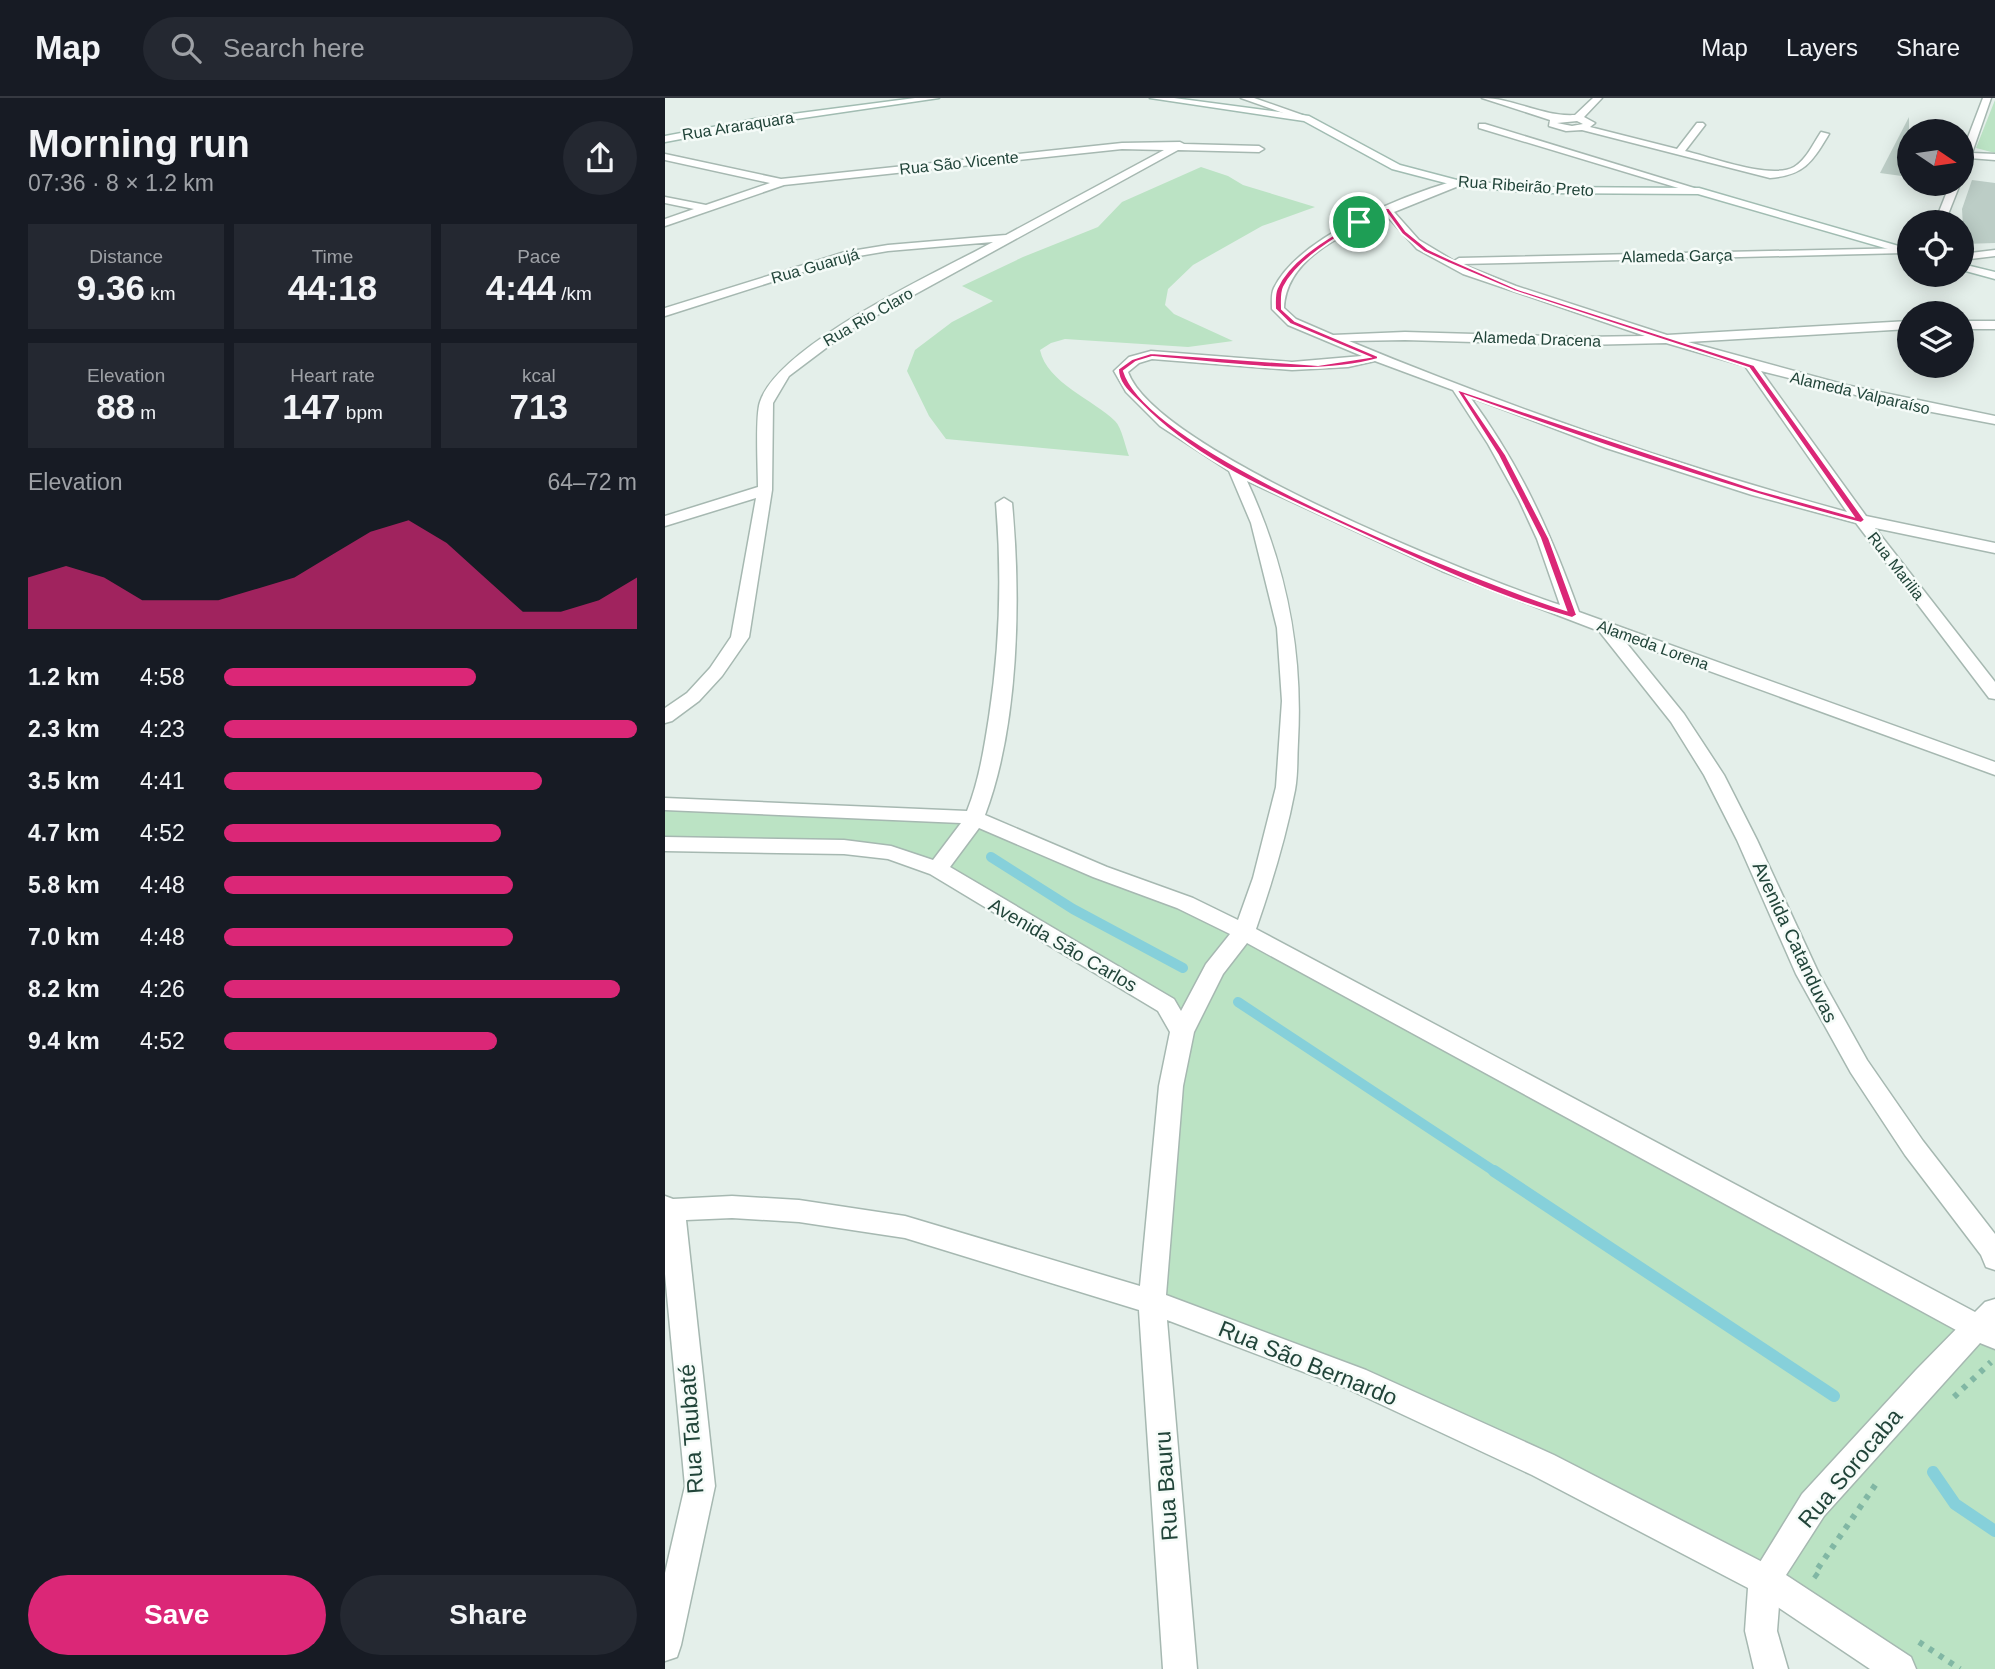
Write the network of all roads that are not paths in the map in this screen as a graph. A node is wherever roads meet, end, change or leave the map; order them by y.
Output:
1 (935, 98) edge
2 (1154, 98) edge
3 (1245, 98) edge
4 (1486, 98) edge
5 (1598, 98) edge
6 (1987, 98) edge
7 (1305, 118) junction
8 (1555, 119) junction
9 (1580, 123) junction
10 (1700, 125) dead end
11 (1482, 126) dead end
12 (1974, 133) edge
13 (1824, 134) dead end
14 (665, 139) edge
15 (1571, 140) junction
16 (1180, 145) junction
17 (1259, 149) dead end
18 (1679, 152) junction
19 (665, 157) edge
20 (1995, 157) edge
21 (1974, 159) edge
22 (782, 182) junction
23 (1457, 183) junction
24 (1699, 191) junction
25 (665, 200) edge
26 (706, 208) junction
27 (1387, 209) junction
28 (665, 223) edge
29 (1012, 237) junction
30 (1897, 248) edge
31 (1897, 251) edge
32 (1995, 253) edge
33 (1974, 256) edge
34 (1450, 262) junction
35 (1974, 270) edge
36 (1995, 276) edge
37 (665, 312) edge
38 (1897, 325) edge
39 (1974, 325) edge
40 (1995, 325) edge
41 (1333, 338) junction
42 (1663, 338) junction
43 (1376, 358) junction
44 (1751, 366) junction
45 (1459, 391) junction
46 (1995, 420) edge
47 (1236, 472) junction
48 (765, 490) junction
49 (1004, 503) dead end
50 (1861, 520) junction
51 (665, 521) edge
52 (1995, 548) edge
53 (1572, 615) junction
54 (1606, 628) junction
55 (1995, 694) edge
56 (665, 717) edge
57 (1995, 768) edge
58 (665, 804) edge
59 (974, 818) junction
60 (665, 844) edge
61 (937, 869) junction
62 (1244, 932) junction
63 (1182, 1032) junction
64 (669, 1208) edge
65 (1994, 1255) edge
66 (1152, 1302) junction
67 (1989, 1325) edge
68 (1765, 1580) junction
69 (665, 1645) edge
70 (1180, 1669) edge
71 (1771, 1669) edge
72 (1899, 1669) edge

1 - 14 street, Rua Araraquara
2 - 7 street
3 - 7 street, Rua Ribeirão Preto
4 - 8 street
5 - 9 street
6 - 12 street
7 - 23 street, Rua Ribeirão Preto
8 - 9 street
8 - 15 street
9 - 15 street
9 - 18 street
10 - 18 street
11 - 15 street
13 - 18 street
15 - 24 street
16 - 17 street, Rua São Vicente
16 - 22 street, Rua São Vicente
16 - 29 street, Rua Rio Claro
19 - 22 street
20 - 21 street
22 - 26 street, Rua São Vicente
23 - 24 street, Rua Ribeirão Preto
23 - 27 street
24 - 30 street
25 - 26 street
26 - 28 street, Rua São Vicente
27 - 34 street, Alameda Valparaíso
27 - 41 street
29 - 37 street, Rua Guarujá
29 - 48 street, Rua Rio Claro
31 - 34 street, Alameda Garça
32 - 33 street
34 - 42 street, Alameda Valparaíso
35 - 36 street
38 - 42 street, Alameda Dracena
39 - 40 street
41 - 42 street, Alameda Dracena
41 - 43 street
42 - 44 street, Alameda Valparaíso
43 - 45 street
43 - 47 street, Alameda Lorena
44 - 46 street, Alameda Valparaíso
44 - 50 street, Rua Marilia
45 - 50 street
45 - 53 street
47 - 53 street, Alameda Lorena
47 - 62 street
48 - 51 street
48 - 56 street, Rua Rio Claro
49 - 59 street
50 - 52 street
50 - 55 street, Rua Marilia
53 - 54 street, Alameda Lorena
54 - 57 street, Alameda Lorena
54 - 65 street, Avenida Catanduvas
58 - 59 street
59 - 61 street
59 - 62 street
60 - 61 street, Avenida São Carlos
61 - 63 street, Avenida São Carlos
62 - 63 street
62 - 67 street
63 - 66 street
64 - 66 street, Rua São Bernardo
64 - 69 street, Rua Taubaté
66 - 68 street, Rua São Bernardo
66 - 70 street, Rua Bauru
67 - 68 street, Rua Sorocaba
68 - 71 street, Rua Sorocaba
68 - 72 street, Rua São Bernardo

